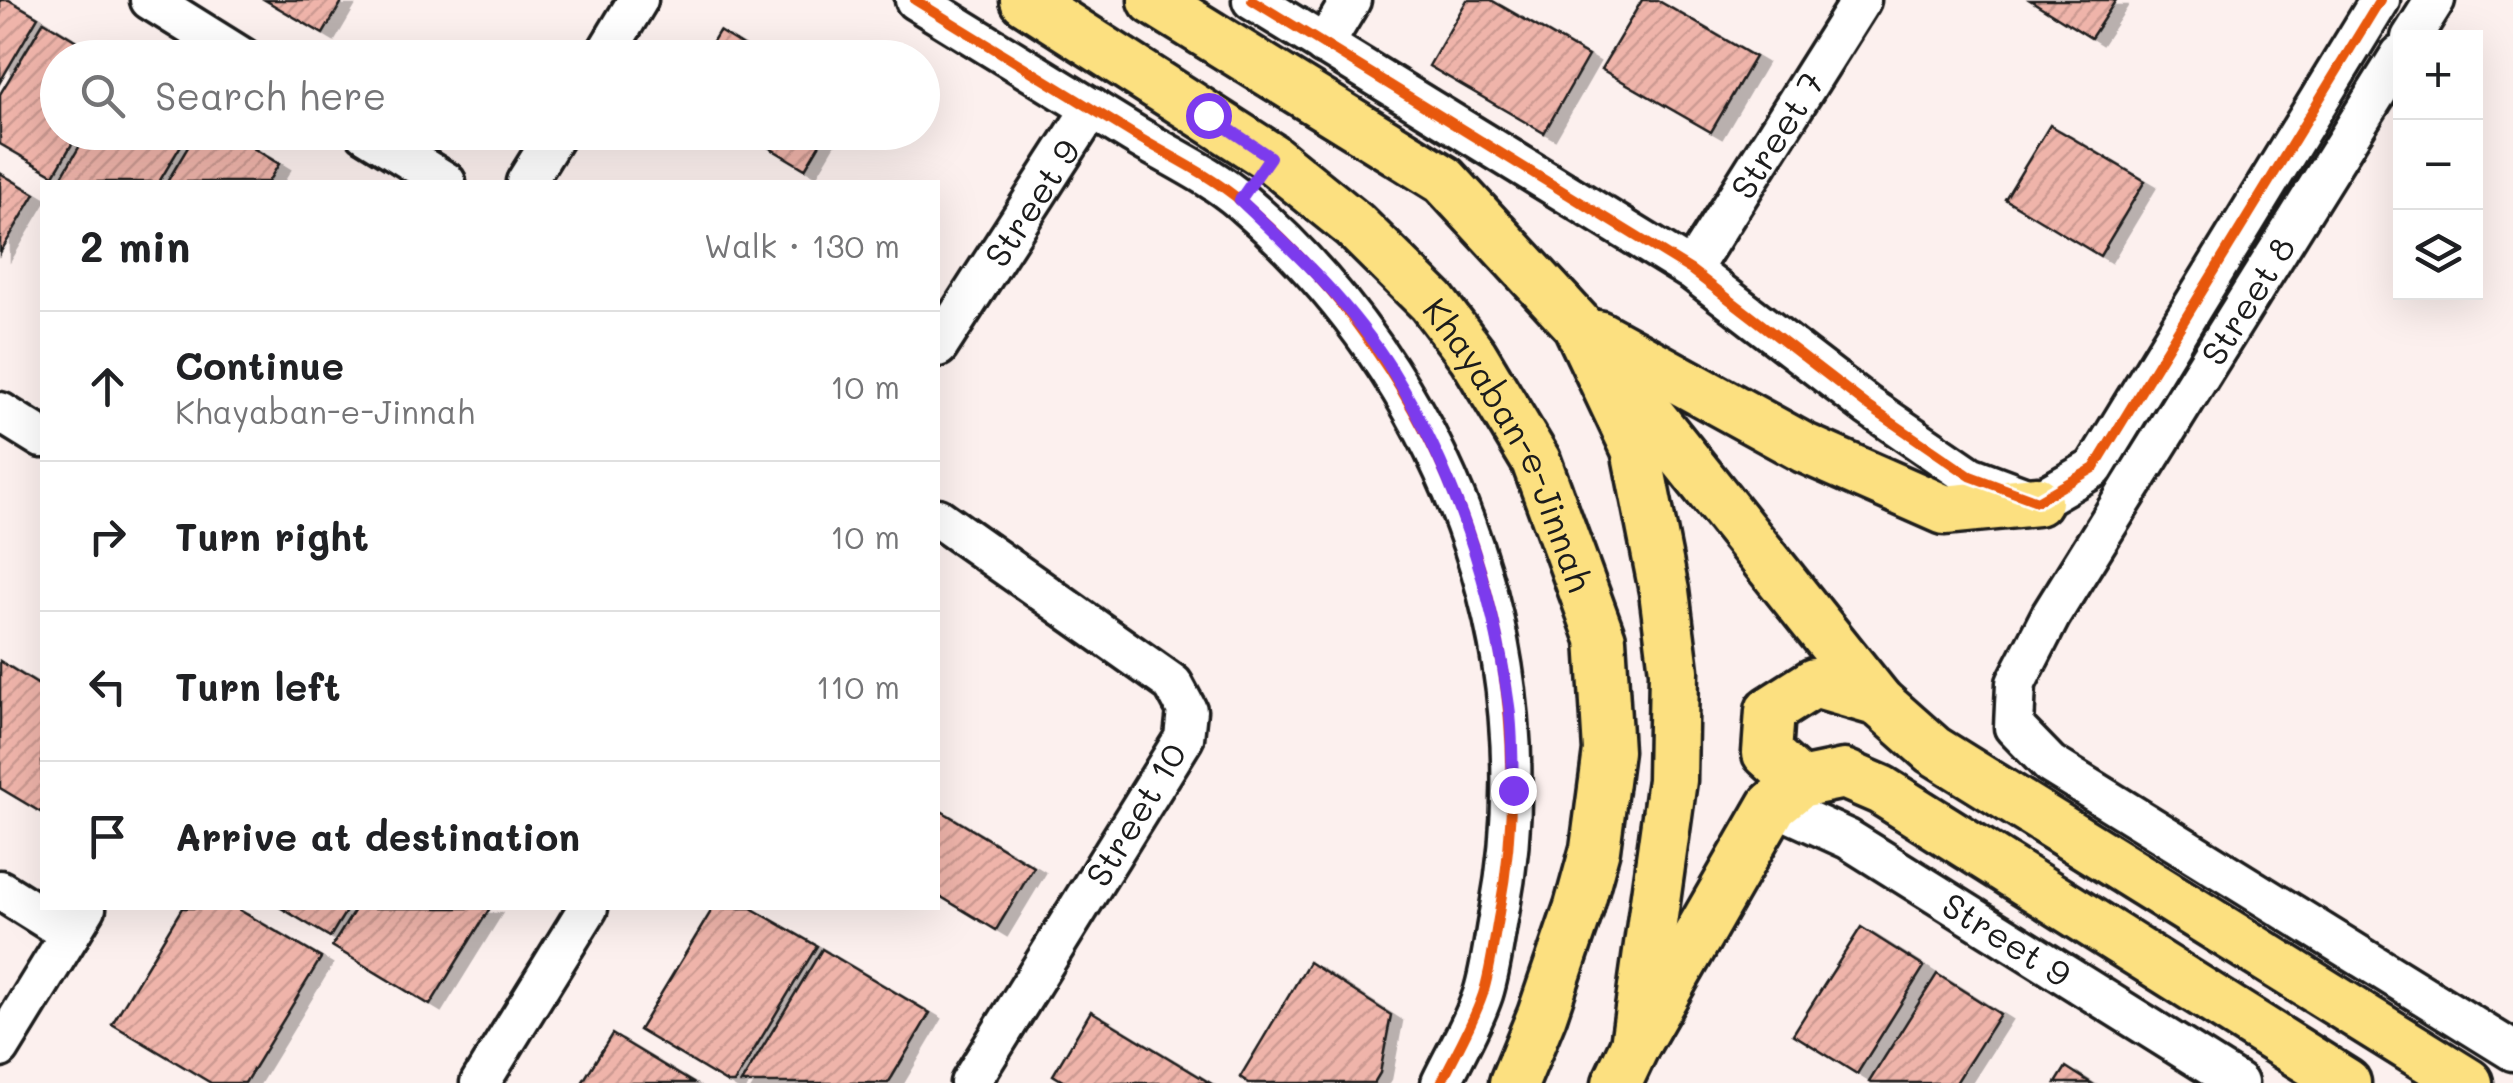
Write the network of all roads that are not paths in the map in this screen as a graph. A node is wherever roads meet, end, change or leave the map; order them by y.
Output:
1 (150, 0) edge
2 (638, 0) edge
3 (915, 0) edge
4 (1025, 0) edge
5 (1154, 0) edge
6 (1252, 0) edge
7 (1351, 0) edge
8 (1860, 0) edge
9 (2380, 0) edge
10 (2435, 0) edge
11 (2416, 30) edge
12 (214, 40) edge
13 (614, 40) edge
14 (1324, 45) junction
15 (2393, 66) edge
16 (1092, 108) junction
17 (394, 150) edge
18 (546, 150) edge
19 (1270, 157) junction
20 (443, 180) edge
21 (527, 180) edge
22 (1240, 200) junction
23 (1691, 270) junction
24 (1577, 324) junction
25 (940, 344) edge
26 (0, 412) edge
27 (40, 437) edge
28 (2037, 501) junction
29 (940, 519) edge
30 (1878, 702) junction
31 (1786, 794) junction
32 (0, 890) edge
33 (40, 906) edge
34 (50, 910) edge
35 (587, 910) edge
36 (78, 921) edge
37 (0, 1048) edge
38 (2513, 1052) edge
39 (1626, 1064) edge
40 (480, 1083) edge
41 (970, 1083) edge
42 (1441, 1083) edge
43 (1514, 1083) edge
44 (2238, 1083) edge
45 (2346, 1083) edge
46 (2468, 1083) edge

1 - 12 street
2 - 13 street
3 - 16 street
4 - 19 main road, Khayaban-e-Jinnah
5 - 24 main road
6 - 14 street
7 - 14 street
8 - 23 street, Street 7
9 - 28 street
10 - 11 street
14 - 23 street
15 - 38 street, Street 8
16 - 22 street
16 - 25 street, Street 9
17 - 20 street
18 - 21 street
19 - 22 street
19 - 43 main road, Khayaban-e-Jinnah
22 - 42 street
23 - 28 street
24 - 28 main road
24 - 30 main road
24 - 39 main road
26 - 27 street
29 - 41 street, Street 10
30 - 31 main road
30 - 46 main road
31 - 39 main road
31 - 44 street, Street 9
31 - 45 main road
32 - 33 street
34 - 36 street
35 - 40 street
36 - 37 street

